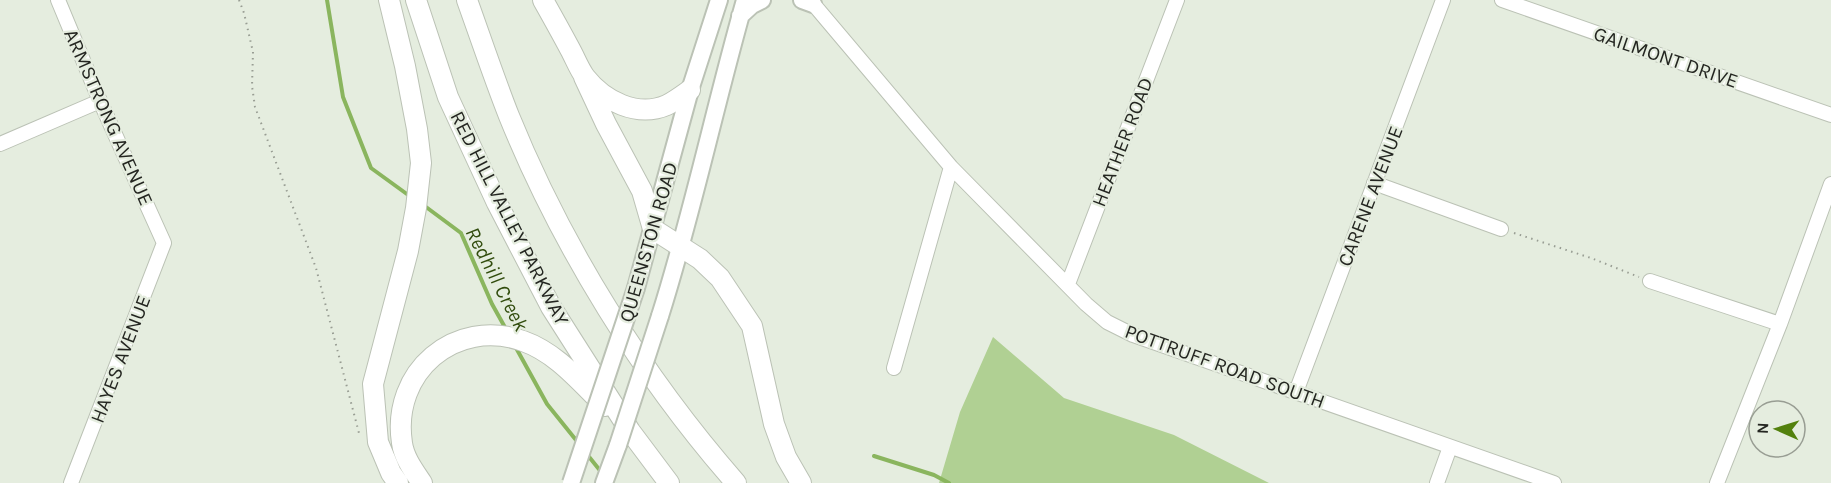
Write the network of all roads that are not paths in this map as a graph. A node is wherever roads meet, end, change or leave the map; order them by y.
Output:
1 (58, 0) edge
2 (389, 0) edge
3 (416, 0) edge
4 (467, 0) edge
5 (543, 0) edge
6 (719, 0) edge
7 (762, 0) edge
8 (1177, 0) edge
9 (1443, 0) edge
10 (1502, 0) edge
11 (808, 1) edge
12 (742, 8) edge
13 (584, 76) junction
14 (690, 90) junction
15 (100, 101) junction
16 (1831, 115) edge
17 (0, 144) edge
18 (951, 167) junction
19 (1374, 183) junction
20 (1831, 184) edge
21 (653, 229) junction
22 (1501, 229) road end
23 (161, 234) joint
24 (682, 247) junction
25 (1650, 281) road end
26 (1068, 284) junction
27 (1780, 324) junction
28 (894, 368) dead end
29 (1296, 392) junction
30 (630, 431) junction
31 (1450, 447) junction
32 (71, 483) edge
33 (398, 483) edge
34 (422, 483) edge
35 (571, 483) edge
36 (604, 483) edge
37 (669, 483) edge
38 (736, 483) edge
39 (801, 483) edge
40 (1437, 483) edge
41 (1554, 483) edge
42 (1717, 483) edge

1 - 15 street, ARMSTRONG AVENUE
2 - 33 highway
3 - 30 highway, RED HILL VALLEY PARKWAY
4 - 38 highway
5 - 13 highway
6 - 14 main road, QUEENSTON ROAD
7 - 12 main road
8 - 26 street, HEATHER ROAD
9 - 19 street, CARENE AVENUE
10 - 16 street, GAILMONT DRIVE
11 - 18 street, POTTRUFF ROAD SOUTH
12 - 24 main road, QUEENSTON ROAD
13 - 14 highway
13 - 21 highway
14 - 21 main road, QUEENSTON ROAD
15 - 17 street
15 - 23 street, ARMSTRONG AVENUE
18 - 26 street, POTTRUFF ROAD SOUTH
18 - 28 street
19 - 22 street
19 - 29 street, CARENE AVENUE
20 - 27 street
21 - 24 highway
21 - 35 main road, QUEENSTON ROAD, bridge
23 - 32 street, HAYES AVENUE
24 - 36 main road, QUEENSTON ROAD, bridge
24 - 39 highway
25 - 27 street
26 - 29 street, POTTRUFF ROAD SOUTH
27 - 42 street
29 - 31 street, POTTRUFF ROAD SOUTH
30 - 34 highway
30 - 37 highway, RED HILL VALLEY PARKWAY
31 - 40 street
31 - 41 street, POTTRUFF ROAD SOUTH

